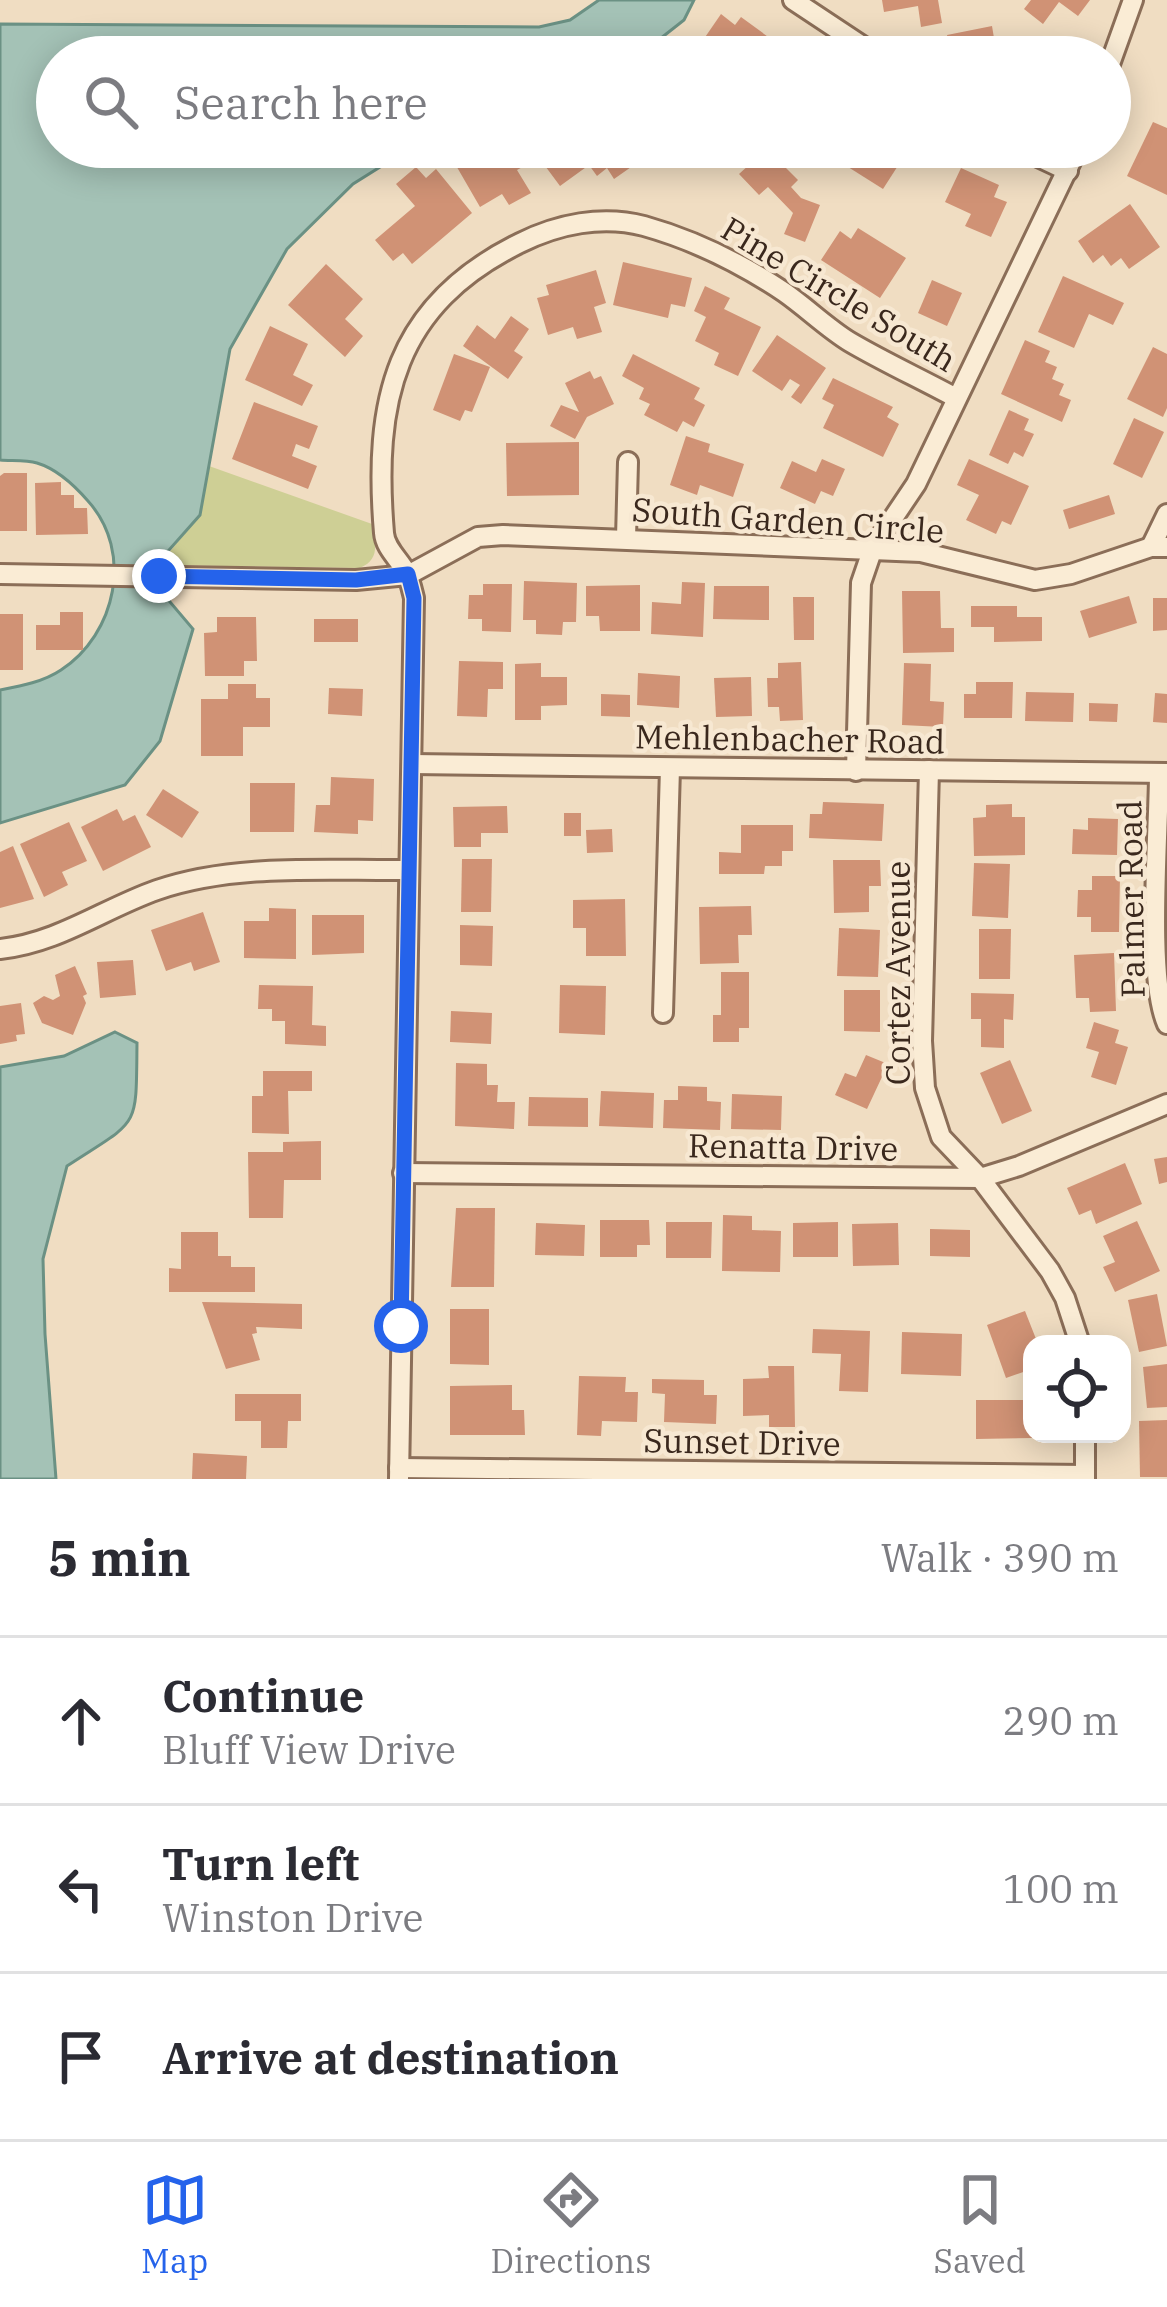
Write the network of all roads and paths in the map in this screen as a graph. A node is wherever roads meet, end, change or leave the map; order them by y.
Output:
1 (793, 0) edge
2 (1133, 0) edge
3 (847, 36) edge
4 (1120, 36) edge
5 (1062, 168) edge
6 (1069, 168) edge
7 (1068, 171) junction
8 (956, 398) junction
9 (628, 462) dead end
10 (1167, 514) edge
11 (626, 538) junction
12 (1159, 547) edge
13 (874, 548) junction
14 (0, 574) edge
15 (408, 574) junction
16 (412, 764) junction
17 (670, 768) junction
18 (929, 770) junction
19 (856, 771) junction
20 (1163, 773) edge
21 (409, 869) junction
22 (0, 950) edge
23 (662, 1012) dead end
24 (1167, 1024) edge
25 (1167, 1103) edge
26 (404, 1173) junction
27 (980, 1178) junction
28 (1077, 1335) edge
29 (1084, 1443) edge
30 (399, 1474) edge
31 (1085, 1477) edge

1 - 3 street
2 - 4 street
5 - 7 street
6 - 7 street
7 - 8 street
8 - 13 street
8 - 15 street, Pine Circle South
9 - 11 street
10 - 12 street
11 - 13 street, South Garden Circle
11 - 15 street, South Garden Circle
12 - 13 street, South Garden Circle
13 - 19 street
14 - 15 street
15 - 16 street, Pine Circle South
16 - 17 street, Mehlenbacher Road
16 - 21 street, Pine Circle South
17 - 19 street, Mehlenbacher Road
17 - 23 street
18 - 19 street, Mehlenbacher Road
18 - 20 street, Mehlenbacher Road
18 - 27 street, Cortez Avenue
20 - 24 street, Palmer Road
21 - 22 street
21 - 26 street, Pine Circle South
25 - 27 street, Renatta Drive
26 - 27 street, Renatta Drive
26 - 30 street, Pine Circle South
27 - 28 street, Cortez Avenue
29 - 31 street
30 - 31 street, Sunset Drive

